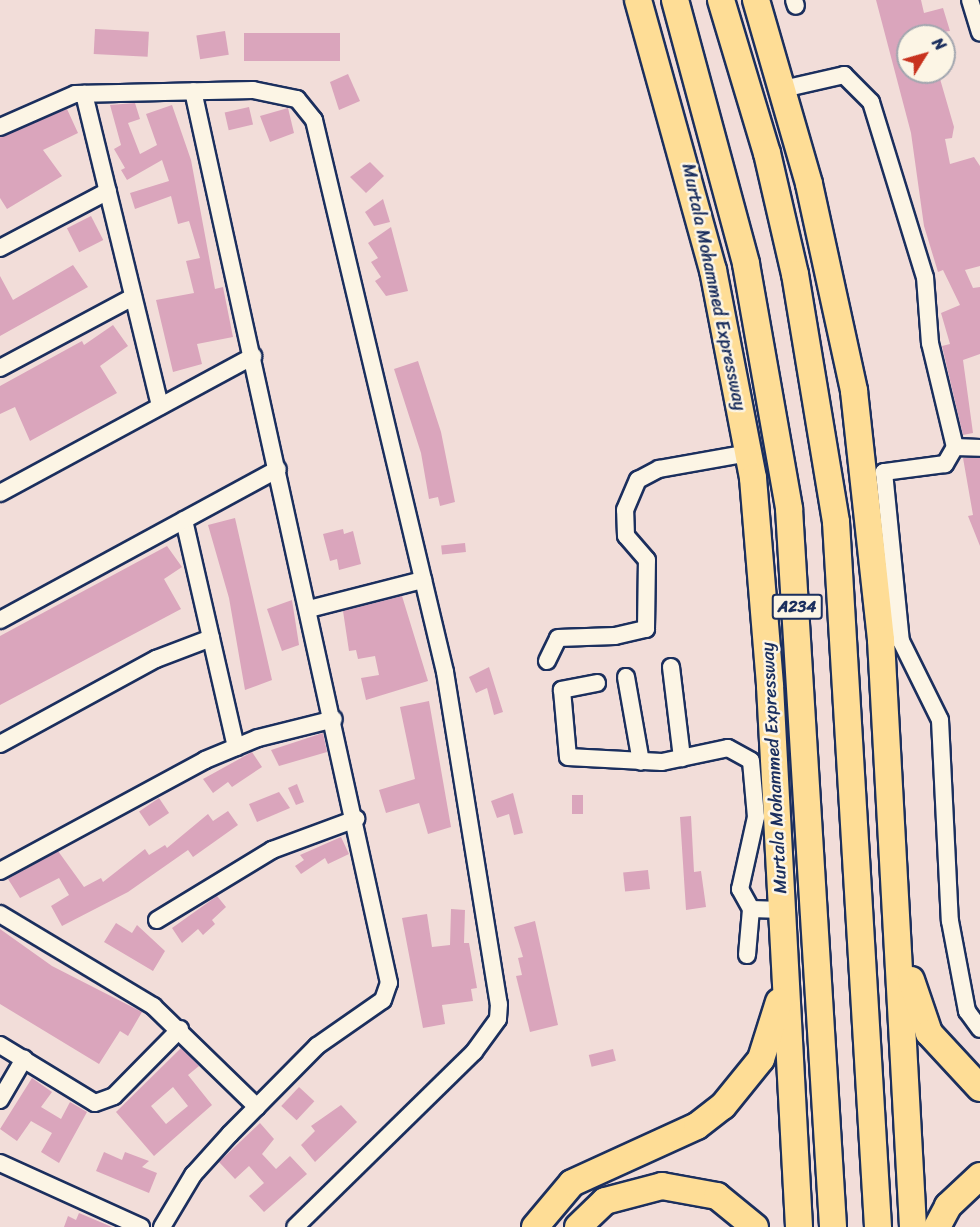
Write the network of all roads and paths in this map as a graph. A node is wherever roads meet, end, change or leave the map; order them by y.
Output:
1 (638, 0) edge
2 (675, 0) edge
3 (721, 0) edge
4 (756, 0) edge
5 (969, 0) edge
6 (980, 32) edge
7 (783, 89) junction
8 (193, 91) junction
9 (84, 94) junction
10 (710, 119) junction
11 (0, 127) edge
12 (767, 153) junction
13 (108, 191) junction
14 (0, 248) edge
15 (713, 270) junction
16 (835, 291) junction
17 (134, 297) junction
18 (253, 356) junction
19 (0, 368) edge
20 (160, 406) junction
21 (955, 447) junction
22 (980, 448) edge
23 (749, 453) junction
24 (278, 469) junction
25 (0, 493) edge
26 (184, 520) junction
27 (423, 580) junction
28 (309, 609) junction
29 (0, 620) edge
30 (211, 638) junction
31 (548, 662) dead end
32 (671, 667) dead end
33 (626, 677) dead end
34 (597, 683) dead end
35 (334, 718) junction
36 (0, 744) edge
37 (236, 747) junction
38 (682, 758) junction
39 (640, 762) junction
40 (356, 819) junction
41 (0, 871) edge
42 (897, 903) junction
43 (751, 909) junction
44 (782, 910) junction
45 (0, 914) edge
46 (157, 920) dead end
47 (784, 942) junction
48 (747, 955) dead end
49 (180, 1029) junction
50 (980, 1029) edge
51 (0, 1045) edge
52 (24, 1059) junction
53 (980, 1088) edge
54 (0, 1100) edge
55 (257, 1107) junction
56 (0, 1163) edge
57 (980, 1176) edge
58 (141, 1227) edge
59 (162, 1227) edge
60 (295, 1227) edge
61 (535, 1227) edge
62 (578, 1227) edge
63 (755, 1227) edge
64 (799, 1227) edge
65 (834, 1227) edge
66 (878, 1227) edge
67 (913, 1227) edge
68 (937, 1227) edge

1 - 15 highway, Murtala Mohammed Expressway
2 - 10 highway, Murtala Mohammed Expressway / A234
3 - 12 highway, A234
4 - 7 highway
5 - 6 street
7 - 16 highway
7 - 21 street
8 - 9 street
8 - 18 street
8 - 27 street
9 - 11 street
9 - 13 street
10 - 15 highway
10 - 65 highway, Murtala Mohammed Expressway / A234
12 - 16 highway
12 - 66 highway, A234
13 - 14 street
13 - 17 street
15 - 23 highway, Murtala Mohammed Expressway
16 - 42 highway
17 - 19 street
17 - 20 street
18 - 20 street
18 - 24 street
20 - 25 street
21 - 22 street
21 - 50 street
23 - 31 street
23 - 44 highway, Murtala Mohammed Expressway
24 - 26 street
24 - 28 street
26 - 29 street
26 - 30 street
27 - 28 street
27 - 60 street
28 - 35 street
30 - 36 street
30 - 37 street
32 - 38 street
33 - 39 street
34 - 39 street
35 - 37 street
35 - 40 street
37 - 41 street
38 - 39 street
38 - 43 street
40 - 46 street
40 - 55 street
42 - 53 highway
42 - 67 highway
43 - 44 street
43 - 48 street
44 - 47 highway, Murtala Mohammed Expressway
45 - 49 street
47 - 61 highway
47 - 64 highway, Murtala Mohammed Expressway
49 - 52 street
49 - 55 street
51 - 52 street
52 - 54 street
55 - 59 street
56 - 58 street
57 - 68 highway
62 - 63 highway

